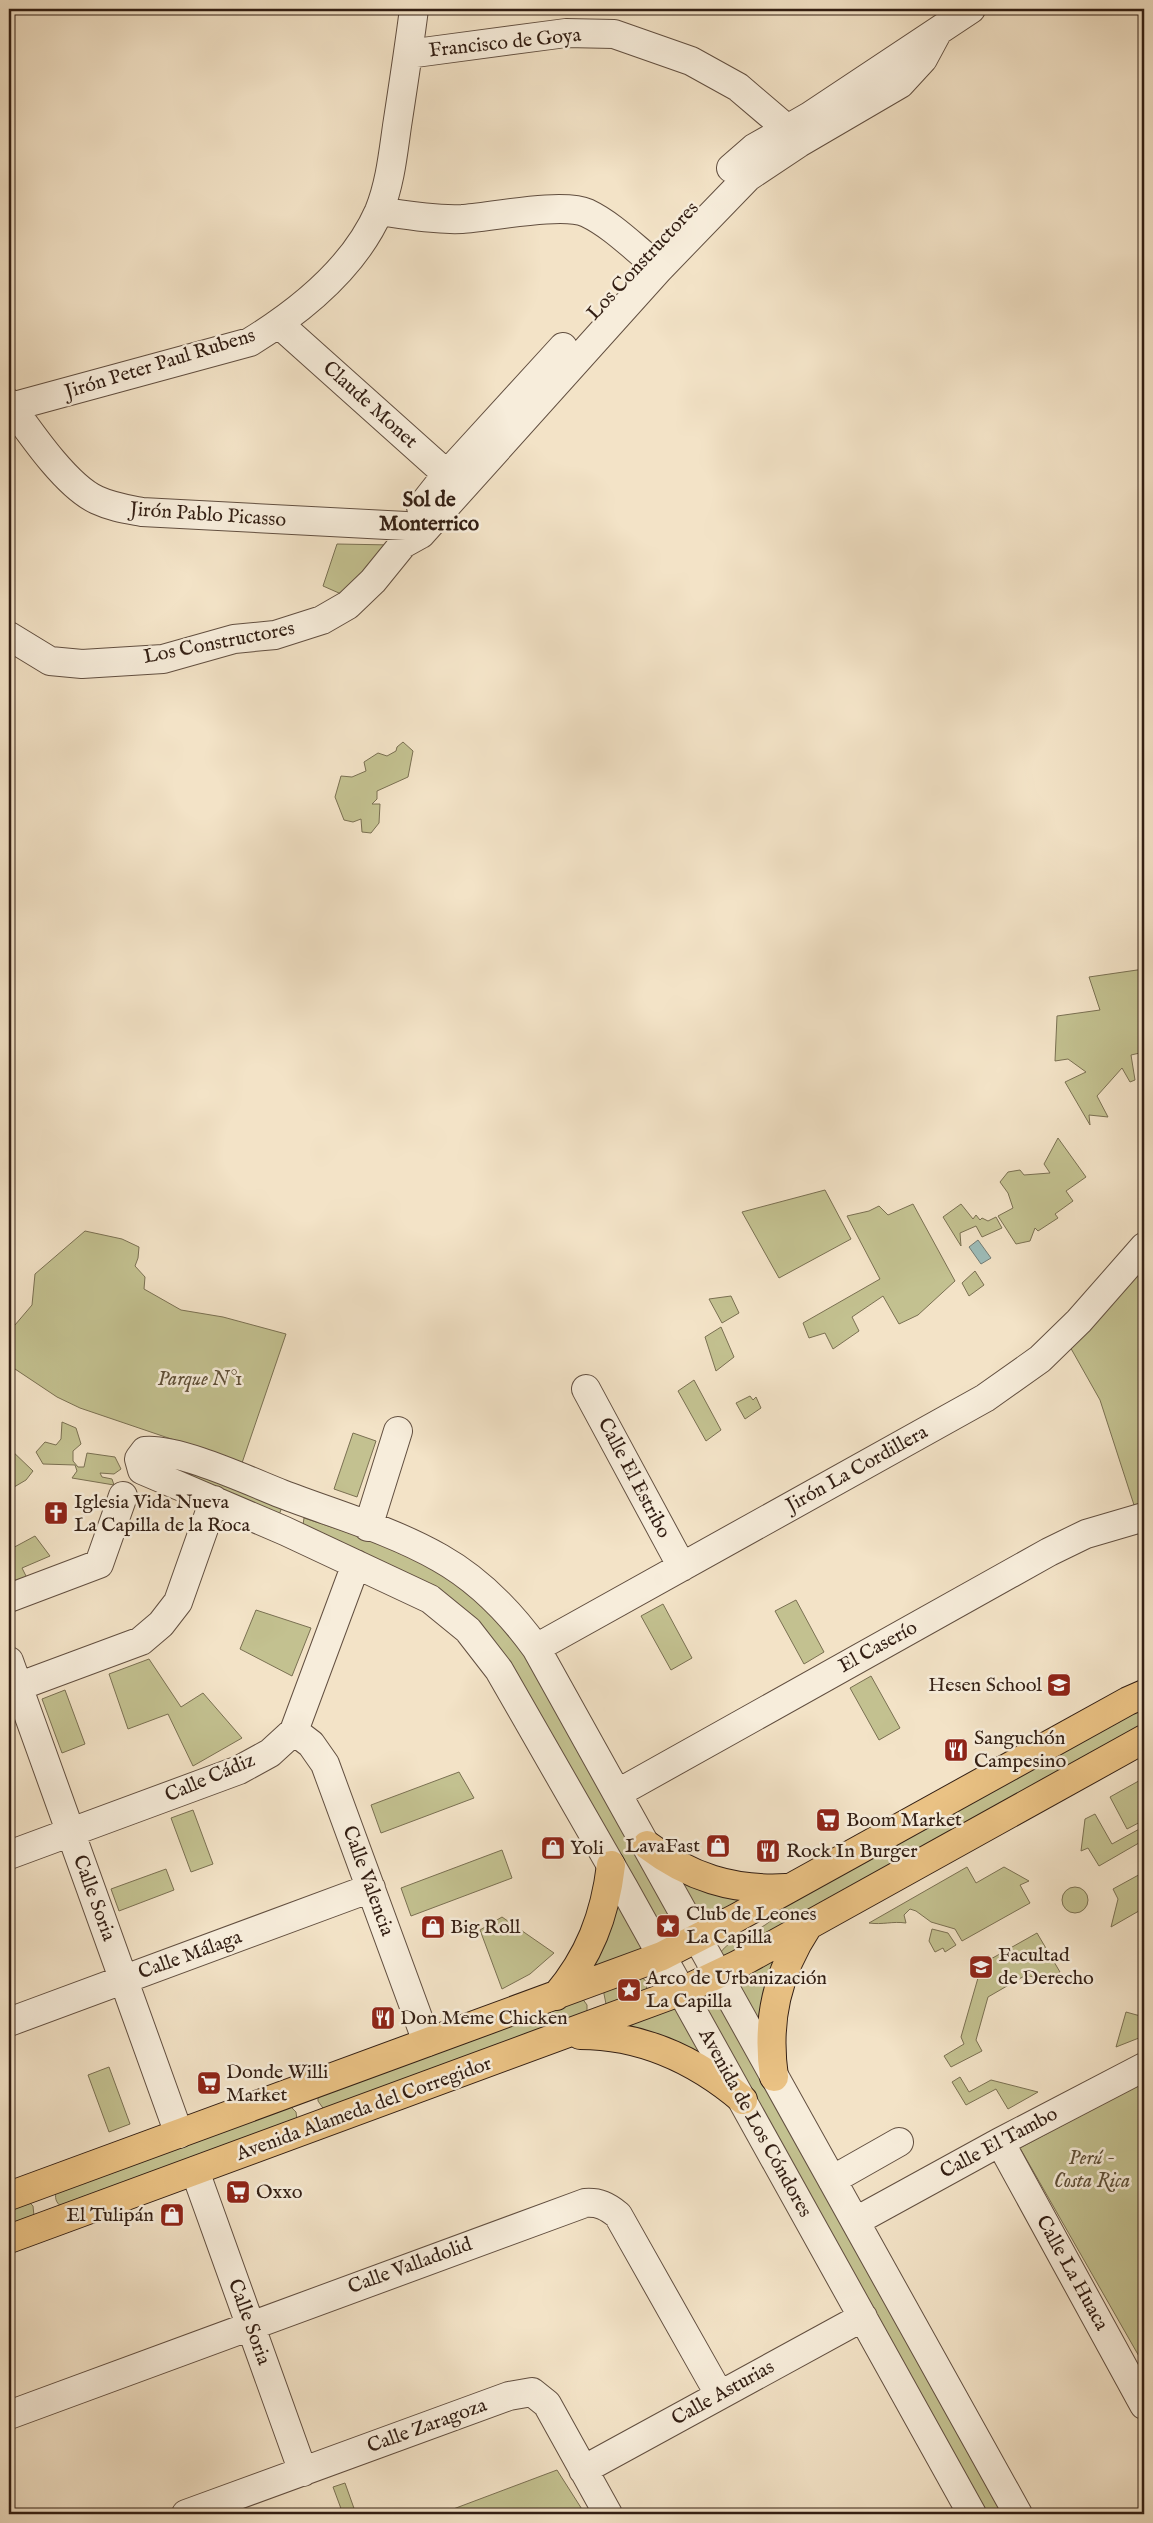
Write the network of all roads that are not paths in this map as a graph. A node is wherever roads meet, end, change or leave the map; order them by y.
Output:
1 (414, 9) edge
2 (971, 9) edge
3 (408, 54) junction
4 (792, 136) junction
5 (378, 212) junction
6 (652, 262) junction
7 (279, 324) junction
8 (10, 405) edge
9 (454, 481) junction
10 (410, 535) junction
11 (9, 636) edge
12 (1144, 1246) edge
13 (586, 1389) dead end
14 (398, 1431) dead end
15 (123, 1496) dead end
16 (214, 1500) junction
17 (298, 1500) junction
18 (1144, 1517) edge
19 (368, 1526) junction
20 (285, 1531) junction
21 (356, 1564) junction
22 (682, 1567) junction
23 (9, 1598) edge
24 (536, 1648) junction
25 (12, 1679) edge
26 (1144, 1694) edge
27 (294, 1731) junction
28 (1144, 1738) edge
29 (618, 1793) junction
30 (71, 1833) junction
31 (647, 1845) junction
32 (9, 1855) edge
33 (611, 1865) junction
34 (371, 1888) junction
35 (790, 1888) junction
36 (808, 1926) junction
37 (698, 1939) junction
38 (662, 1956) junction
39 (718, 1975) junction
40 (124, 1980) junction
41 (589, 1984) junction
42 (682, 1991) junction
43 (556, 1996) junction
44 (9, 2022) edge
45 (603, 2022) junction
46 (569, 2035) junction
47 (427, 2042) junction
48 (1144, 2067) edge
49 (774, 2077) junction
50 (301, 2089) junction
51 (743, 2100) junction
52 (315, 2127) junction
53 (179, 2134) junction
54 (899, 2142) dead end
55 (1000, 2142) junction
56 (195, 2171) junction
57 (832, 2180) junction
58 (38, 2185) junction
59 (9, 2196) edge
60 (856, 2221) junction
61 (52, 2223) junction
62 (9, 2239) edge
63 (863, 2317) junction
64 (250, 2325) junction
65 (719, 2394) junction
66 (1144, 2405) edge
67 (9, 2415) edge
68 (583, 2470) junction
69 (303, 2472) junction
70 (186, 2514) edge
71 (608, 2514) edge
72 (972, 2514) edge
73 (1018, 2514) edge

1 - 3 street, Jirón Peter Paul Rubens
2 - 4 street, Los Constructores
3 - 4 street, Francisco de Goya
3 - 5 street, Jirón Peter Paul Rubens
4 - 6 street, Los Constructores
5 - 6 street
5 - 7 street, Jirón Peter Paul Rubens
6 - 9 street, Los Constructores
7 - 8 street, Jirón Peter Paul Rubens
7 - 9 street, Claude Monet
8 - 10 street, Jirón Pablo Picasso
9 - 10 street, Los Constructores
10 - 11 street, Los Constructores
12 - 22 street, Jirón La Cordillera
13 - 22 street, Calle El Estribo
14 - 19 street
15 - 23 street
16 - 17 street, Avenida de Los Cóndores
16 - 20 street, Avenida de Los Cóndores
16 - 25 street
17 - 19 street, Avenida de Los Cóndores
17 - 20 street
18 - 29 street, El Caserío
19 - 24 street, Avenida de Los Cóndores
20 - 21 street, Avenida de Los Cóndores
21 - 27 street, Calle Cádiz
21 - 33 street, Avenida de Los Cóndores
22 - 24 street, Jirón La Cordillera
24 - 29 street, Avenida de Los Cóndores
25 - 30 street, Calle Soria
26 - 35 main road, Avenida Alameda del Corregidor
27 - 30 street, Calle Cádiz
27 - 34 street, Calle Valencia
28 - 36 main road, Avenida Alameda del Corregidor
29 - 31 street, Avenida de Los Cóndores
30 - 32 street, Calle Cádiz
30 - 40 street, Calle Soria
31 - 35 main road
31 - 37 street, Avenida de Los Cóndores
33 - 38 street, Avenida de Los Cóndores
33 - 43 main road
34 - 40 street, Calle Málaga
34 - 47 street, Calle Valencia
35 - 37 main road, Avenida Alameda del Corregidor
36 - 39 main road, Avenida Alameda del Corregidor
36 - 49 main road
37 - 38 main road, Avenida Alameda del Corregidor
37 - 39 street, Avenida de Los Cóndores
38 - 41 main road, Avenida Alameda del Corregidor
38 - 42 street, Avenida de Los Cóndores
39 - 42 main road, Avenida Alameda del Corregidor
39 - 49 street, Avenida de Los Cóndores
40 - 44 street, Calle Málaga
40 - 53 street, Calle Soria
41 - 43 main road, Avenida Alameda del Corregidor
41 - 45 main road
42 - 45 main road, Avenida Alameda del Corregidor
42 - 51 street, Avenida de Los Cóndores
43 - 47 main road, Avenida Alameda del Corregidor
45 - 46 main road, Avenida Alameda del Corregidor
46 - 51 main road
46 - 52 main road, Avenida Alameda del Corregidor
47 - 50 main road, Avenida Alameda del Corregidor
48 - 55 street, Calle El Tambo
49 - 57 street, Avenida de Los Cóndores
50 - 52 main road
50 - 53 main road, Avenida Alameda del Corregidor
51 - 63 street, Avenida de Los Cóndores
52 - 56 main road, Avenida Alameda del Corregidor
53 - 58 main road, Avenida Alameda del Corregidor
54 - 57 street
55 - 60 street, Calle El Tambo
55 - 66 street, Calle La Huaca
56 - 61 main road, Avenida Alameda del Corregidor
56 - 64 street, Calle Soria
57 - 60 street, Avenida de Los Cóndores
58 - 59 main road, Avenida Alameda del Corregidor
58 - 61 main road
60 - 73 street, Avenida de Los Cóndores
61 - 62 main road, Avenida Alameda del Corregidor
63 - 65 street, Calle Asturias
63 - 72 street, Avenida de Los Cóndores
64 - 65 street, Calle Valladolid
64 - 67 street, Calle Valladolid
64 - 69 street, Calle Soria
65 - 68 street, Calle Asturias
68 - 69 street, Calle Zaragoza
68 - 71 street, Calle Zaragoza
69 - 70 street, Calle Zaragoza

